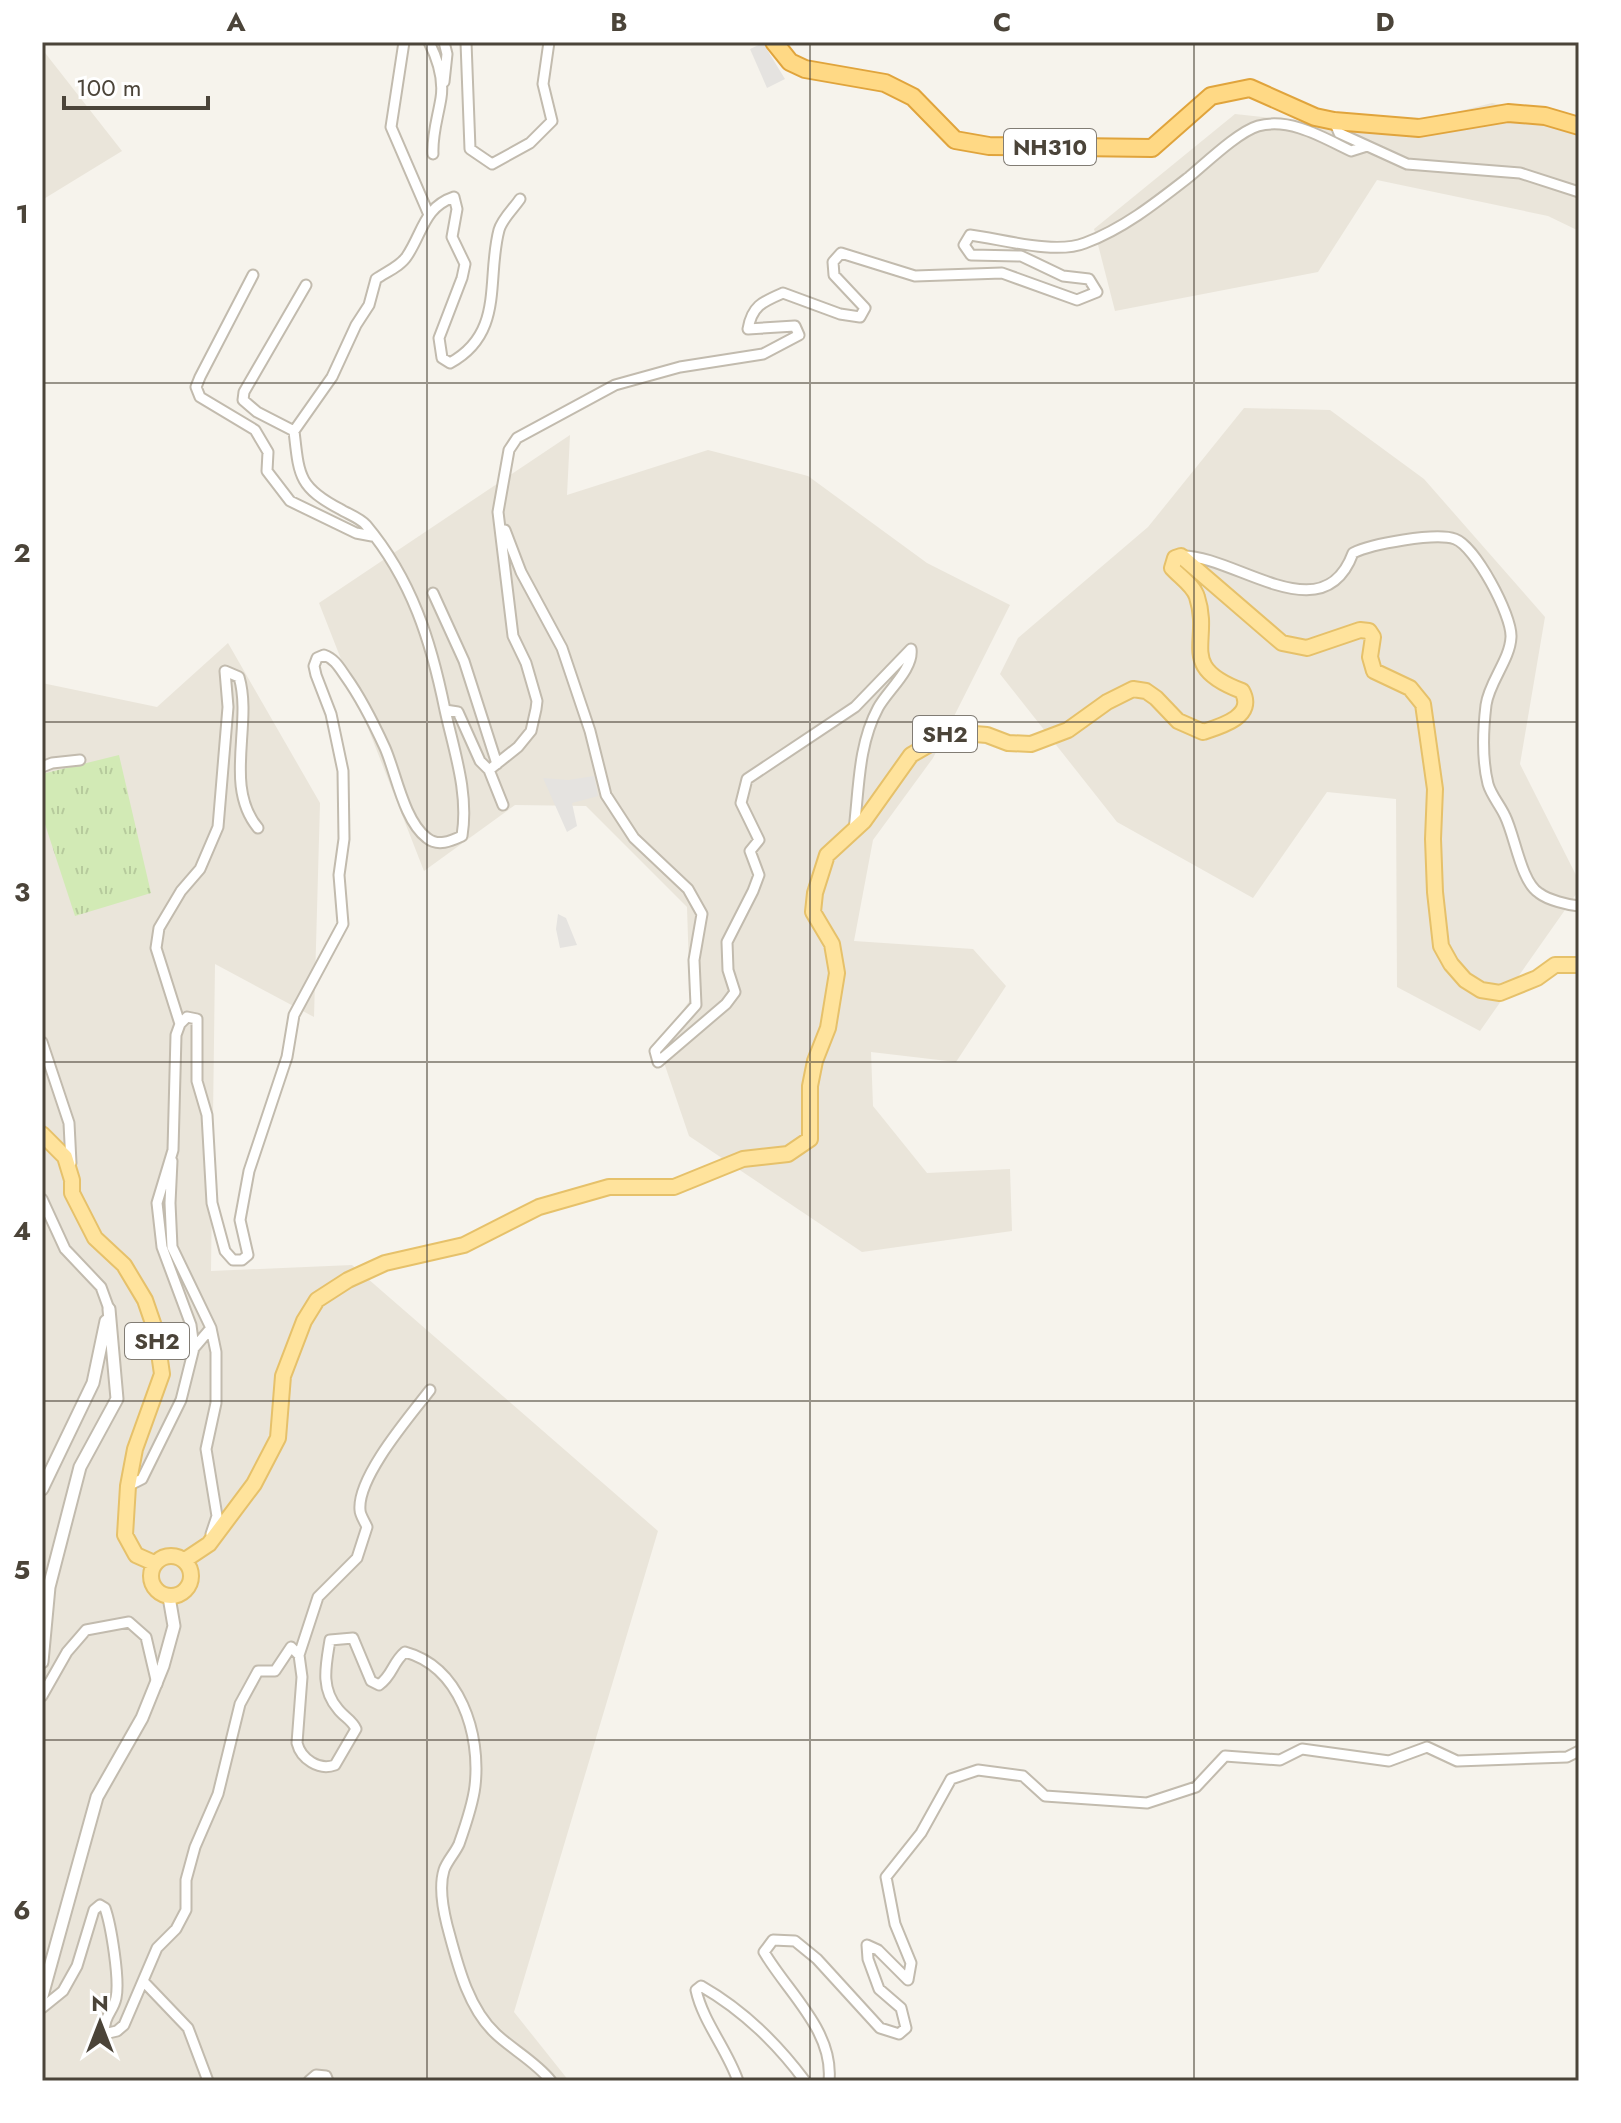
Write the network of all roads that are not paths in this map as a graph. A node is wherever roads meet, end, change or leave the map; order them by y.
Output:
1 (404, 42) edge
2 (429, 42) edge
3 (444, 42) edge
4 (466, 42) edge
5 (549, 42) edge
6 (774, 42) edge
7 (441, 97) junction
8 (1334, 121) junction
9 (1579, 126) edge
10 (1367, 146) junction
11 (433, 154) dead end
12 (1579, 192) edge
13 (520, 199) dead end
14 (429, 215) junction
15 (253, 275) dead end
16 (306, 285) dead end
17 (294, 431) junction
18 (498, 512) junction
19 (372, 536) junction
20 (1181, 556) junction
21 (433, 593) dead end
22 (445, 710) junction
23 (80, 760) dead end
24 (42, 767) edge
25 (493, 767) junction
26 (503, 805) dead end
27 (258, 828) dead end
28 (854, 830) junction
29 (1579, 906) edge
30 (1579, 965) edge
31 (180, 1024) junction
32 (42, 1042) edge
33 (42, 1134) edge
34 (173, 1150) junction
35 (72, 1180) junction
36 (42, 1199) edge
37 (109, 1309) junction
38 (211, 1328) junction
39 (194, 1348) junction
40 (430, 1390) dead end
41 (128, 1486) junction
42 (42, 1489) edge
43 (209, 1544) junction
44 (185, 1560) junction
45 (154, 1563) junction
46 (169, 1597) junction
47 (299, 1655) junction
48 (42, 1662) edge
49 (157, 1684) junction
50 (42, 1696) edge
51 (1579, 1751) edge
52 (144, 1982) junction
53 (42, 1996) edge
54 (42, 2008) edge
55 (208, 2081) edge
56 (309, 2081) edge
57 (328, 2081) edge
58 (551, 2081) edge
59 (738, 2081) edge
60 (805, 2081) edge
61 (829, 2081) edge

1 - 14 street
2 - 7 street
3 - 7 street
4 - 5 street
6 - 8 highway, NH310
7 - 11 street
8 - 9 highway, NH310
8 - 10 street
10 - 12 street
10 - 18 street
13 - 14 street
14 - 17 street
15 - 19 street
16 - 17 street
17 - 19 street
18 - 25 street
18 - 28 street
19 - 22 street
20 - 28 main road, SH2
20 - 29 street
20 - 30 main road
21 - 25 street
22 - 25 street
22 - 31 street
23 - 24 street
25 - 26 street
27 - 31 street
28 - 43 main road, SH2
31 - 34 street
32 - 35 street
33 - 35 main road, SH2
34 - 38 street
34 - 39 street
35 - 41 main road, SH2
36 - 37 street
37 - 42 street
37 - 48 street
38 - 39 street
38 - 43 street
39 - 41 street
40 - 47 street
41 - 45 main road, SH2
43 - 44 main road, SH2
44 - 45 main road, SH2
44 - 46 main road
45 - 46 main road, SH2
46 - 49 street
47 - 52 street
47 - 58 street
49 - 50 street
49 - 53 street
51 - 61 street
52 - 54 street
52 - 55 street
56 - 57 street
59 - 60 street

